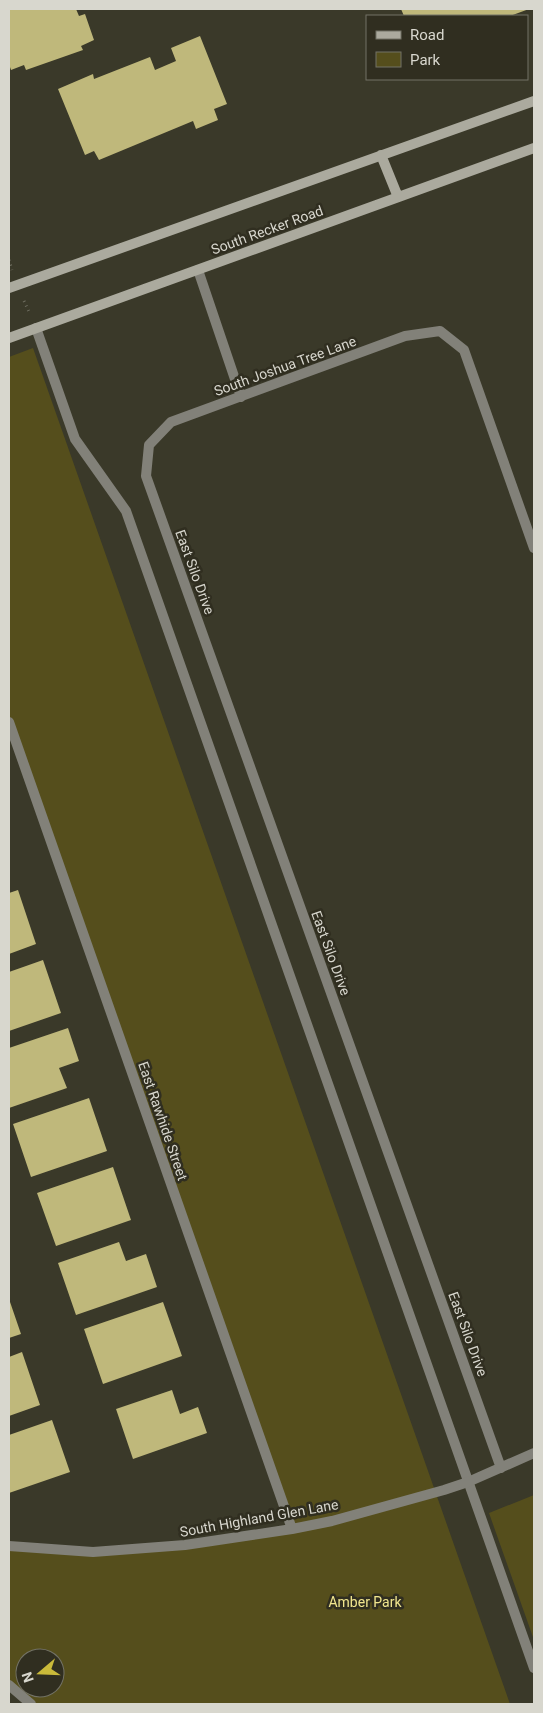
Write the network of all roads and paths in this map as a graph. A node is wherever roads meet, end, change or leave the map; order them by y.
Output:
1 (534, 101) edge
2 (534, 148) edge
3 (382, 155) junction
4 (398, 197) junction
5 (198, 270) junction
6 (9, 288) edge
7 (36, 328) junction
8 (9, 338) edge
9 (241, 396) junction
10 (149, 445) joint
11 (534, 548) edge
12 (9, 722) edge
13 (534, 1453) edge
14 (501, 1468) junction
15 (468, 1482) junction
16 (292, 1529) junction
17 (9, 1546) edge
18 (534, 1668) edge
19 (9, 1684) edge
20 (31, 1704) edge

1 - 3 main road
2 - 4 main road, South Recker Road
3 - 4 main road
3 - 6 main road
4 - 5 main road, South Recker Road
5 - 7 main road, South Recker Road
5 - 9 street
7 - 8 main road, South Recker Road
7 - 15 street
9 - 10 street, South Joshua Tree Lane
9 - 11 street, South Joshua Tree Lane
10 - 14 street, East Silo Drive
12 - 16 street, East Rawhide Street
13 - 14 street, South Highland Glen Lane
14 - 15 street, South Highland Glen Lane
15 - 16 street, South Highland Glen Lane
15 - 18 street
16 - 17 street, South Highland Glen Lane
19 - 20 street

